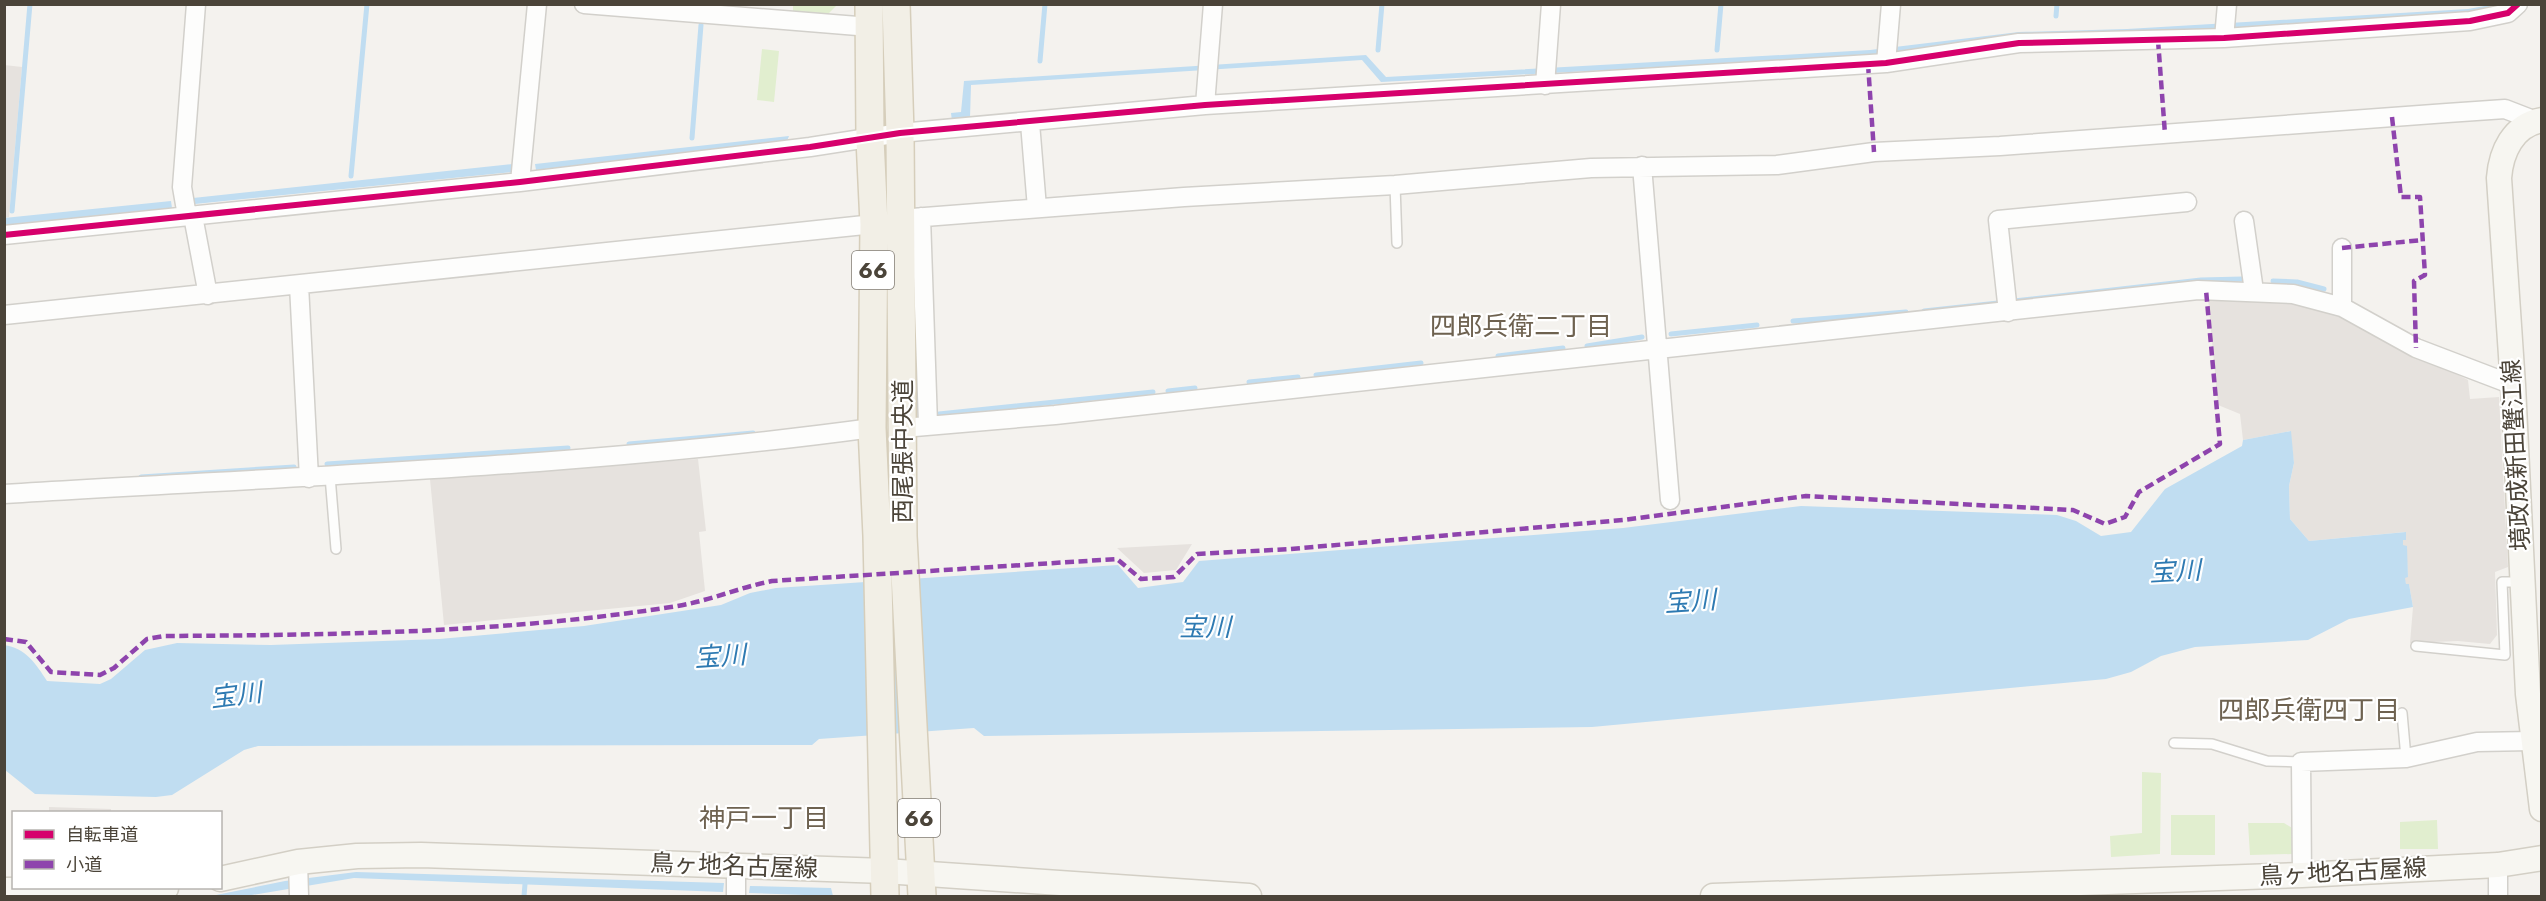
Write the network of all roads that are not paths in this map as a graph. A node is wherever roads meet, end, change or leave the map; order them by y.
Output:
1 (196, 4) edge
2 (537, 4) edge
3 (584, 4) edge
4 (896, 4) edge
5 (1213, 4) edge
6 (1551, 4) edge
7 (1891, 4) edge
8 (2518, 4) edge
9 (870, 16) edge
10 (2226, 24) edge
11 (1887, 55) junction
12 (1546, 75) junction
13 (1205, 105) junction
14 (2538, 121) edge
15 (1030, 123) junction
16 (900, 133) junction
17 (870, 139) junction
18 (1642, 166) junction
19 (520, 182) junction
20 (1395, 185) junction
21 (2187, 202) dead end
22 (1037, 208) junction
23 (190, 216) junction
24 (898, 220) junction
25 (2244, 221) dead end
26 (4, 235) edge
27 (1397, 243) dead end
28 (2342, 248) dead end
29 (299, 285) junction
30 (2254, 291) junction
31 (208, 295) junction
32 (2342, 307) junction
33 (2008, 312) junction
34 (4, 315) edge
35 (1657, 348) junction
36 (2513, 385) junction
37 (916, 426) junction
38 (872, 428) junction
39 (330, 476) junction
40 (309, 478) junction
41 (4, 494) edge
42 (1670, 500) dead end
43 (890, 536) junction
44 (336, 549) dead end
45 (2523, 582) junction
46 (2416, 646) dead end
47 (2535, 694) edge
48 (2402, 713) dead end
49 (2532, 741) junction
50 (2174, 743) dead end
51 (2406, 758) junction
52 (2301, 762) junction
53 (2541, 809) edge
54 (2541, 858) edge
55 (2498, 865) junction
56 (736, 866) junction
57 (2302, 875) junction
58 (222, 879) edge
59 (299, 881) edge
60 (885, 884) edge
61 (922, 885) edge
62 (85, 889) edge
63 (4, 890) edge
64 (2060, 890) edge
65 (1158, 894) edge
66 (736, 897) edge
67 (1249, 897) edge
68 (1713, 897) edge
69 (2498, 897) edge

1 - 23 street
2 - 19 street
3 - 9 street
4 - 16 main road, 西尾張中央道 / 66
5 - 13 street
6 - 12 street
7 - 11 street
8 - 10 street
9 - 17 main road, 西尾張中央道 / 66
10 - 11 street
11 - 12 street
12 - 13 street
13 - 15 street
14 - 18 street
14 - 36 main road, 境政成新田蟹江線
15 - 16 street
15 - 22 street
16 - 17 street
16 - 24 main road, 西尾張中央道 / 66
17 - 19 street
17 - 24 main road, 西尾張中央道 / 66
18 - 20 street
18 - 35 street
19 - 23 street
20 - 22 street
20 - 27 lane
21 - 33 street
22 - 24 street
23 - 26 street
23 - 31 street
24 - 29 street
24 - 37 main road, 西尾張中央道 / 66
24 - 38 main road, 西尾張中央道 / 66
25 - 30 street
28 - 32 street
29 - 31 street
29 - 40 street
30 - 32 street
30 - 33 street
31 - 34 street
32 - 36 street
33 - 35 street
35 - 37 street
35 - 42 street
36 - 45 main road, 境政成新田蟹江線
37 - 43 main road, 西尾張中央道 / 66
38 - 39 street
38 - 43 main road, 西尾張中央道 / 66
39 - 40 street
39 - 44 lane
40 - 41 street
43 - 60 main road, 西尾張中央道 / 66
43 - 61 main road, 西尾張中央道 / 66
45 - 46 lane
45 - 47 main road, 境政成新田蟹江線
47 - 49 main road, 境政成新田蟹江線
48 - 51 lane
49 - 51 street
49 - 53 main road, 境政成新田蟹江線
50 - 52 lane
51 - 52 street
52 - 57 street
54 - 55 main road, 鳥ヶ地名古屋線
55 - 57 main road, 鳥ヶ地名古屋線
55 - 69 street
56 - 59 main road, 鳥ヶ地名古屋線
56 - 60 main road, 鳥ヶ地名古屋線
56 - 66 street
57 - 64 main road, 鳥ヶ地名古屋線
58 - 59 main road, 鳥ヶ地名古屋線
60 - 61 main road, 鳥ヶ地名古屋線
61 - 65 main road, 鳥ヶ地名古屋線
62 - 63 main road
64 - 68 main road, 鳥ヶ地名古屋線
65 - 67 main road, 鳥ヶ地名古屋線

